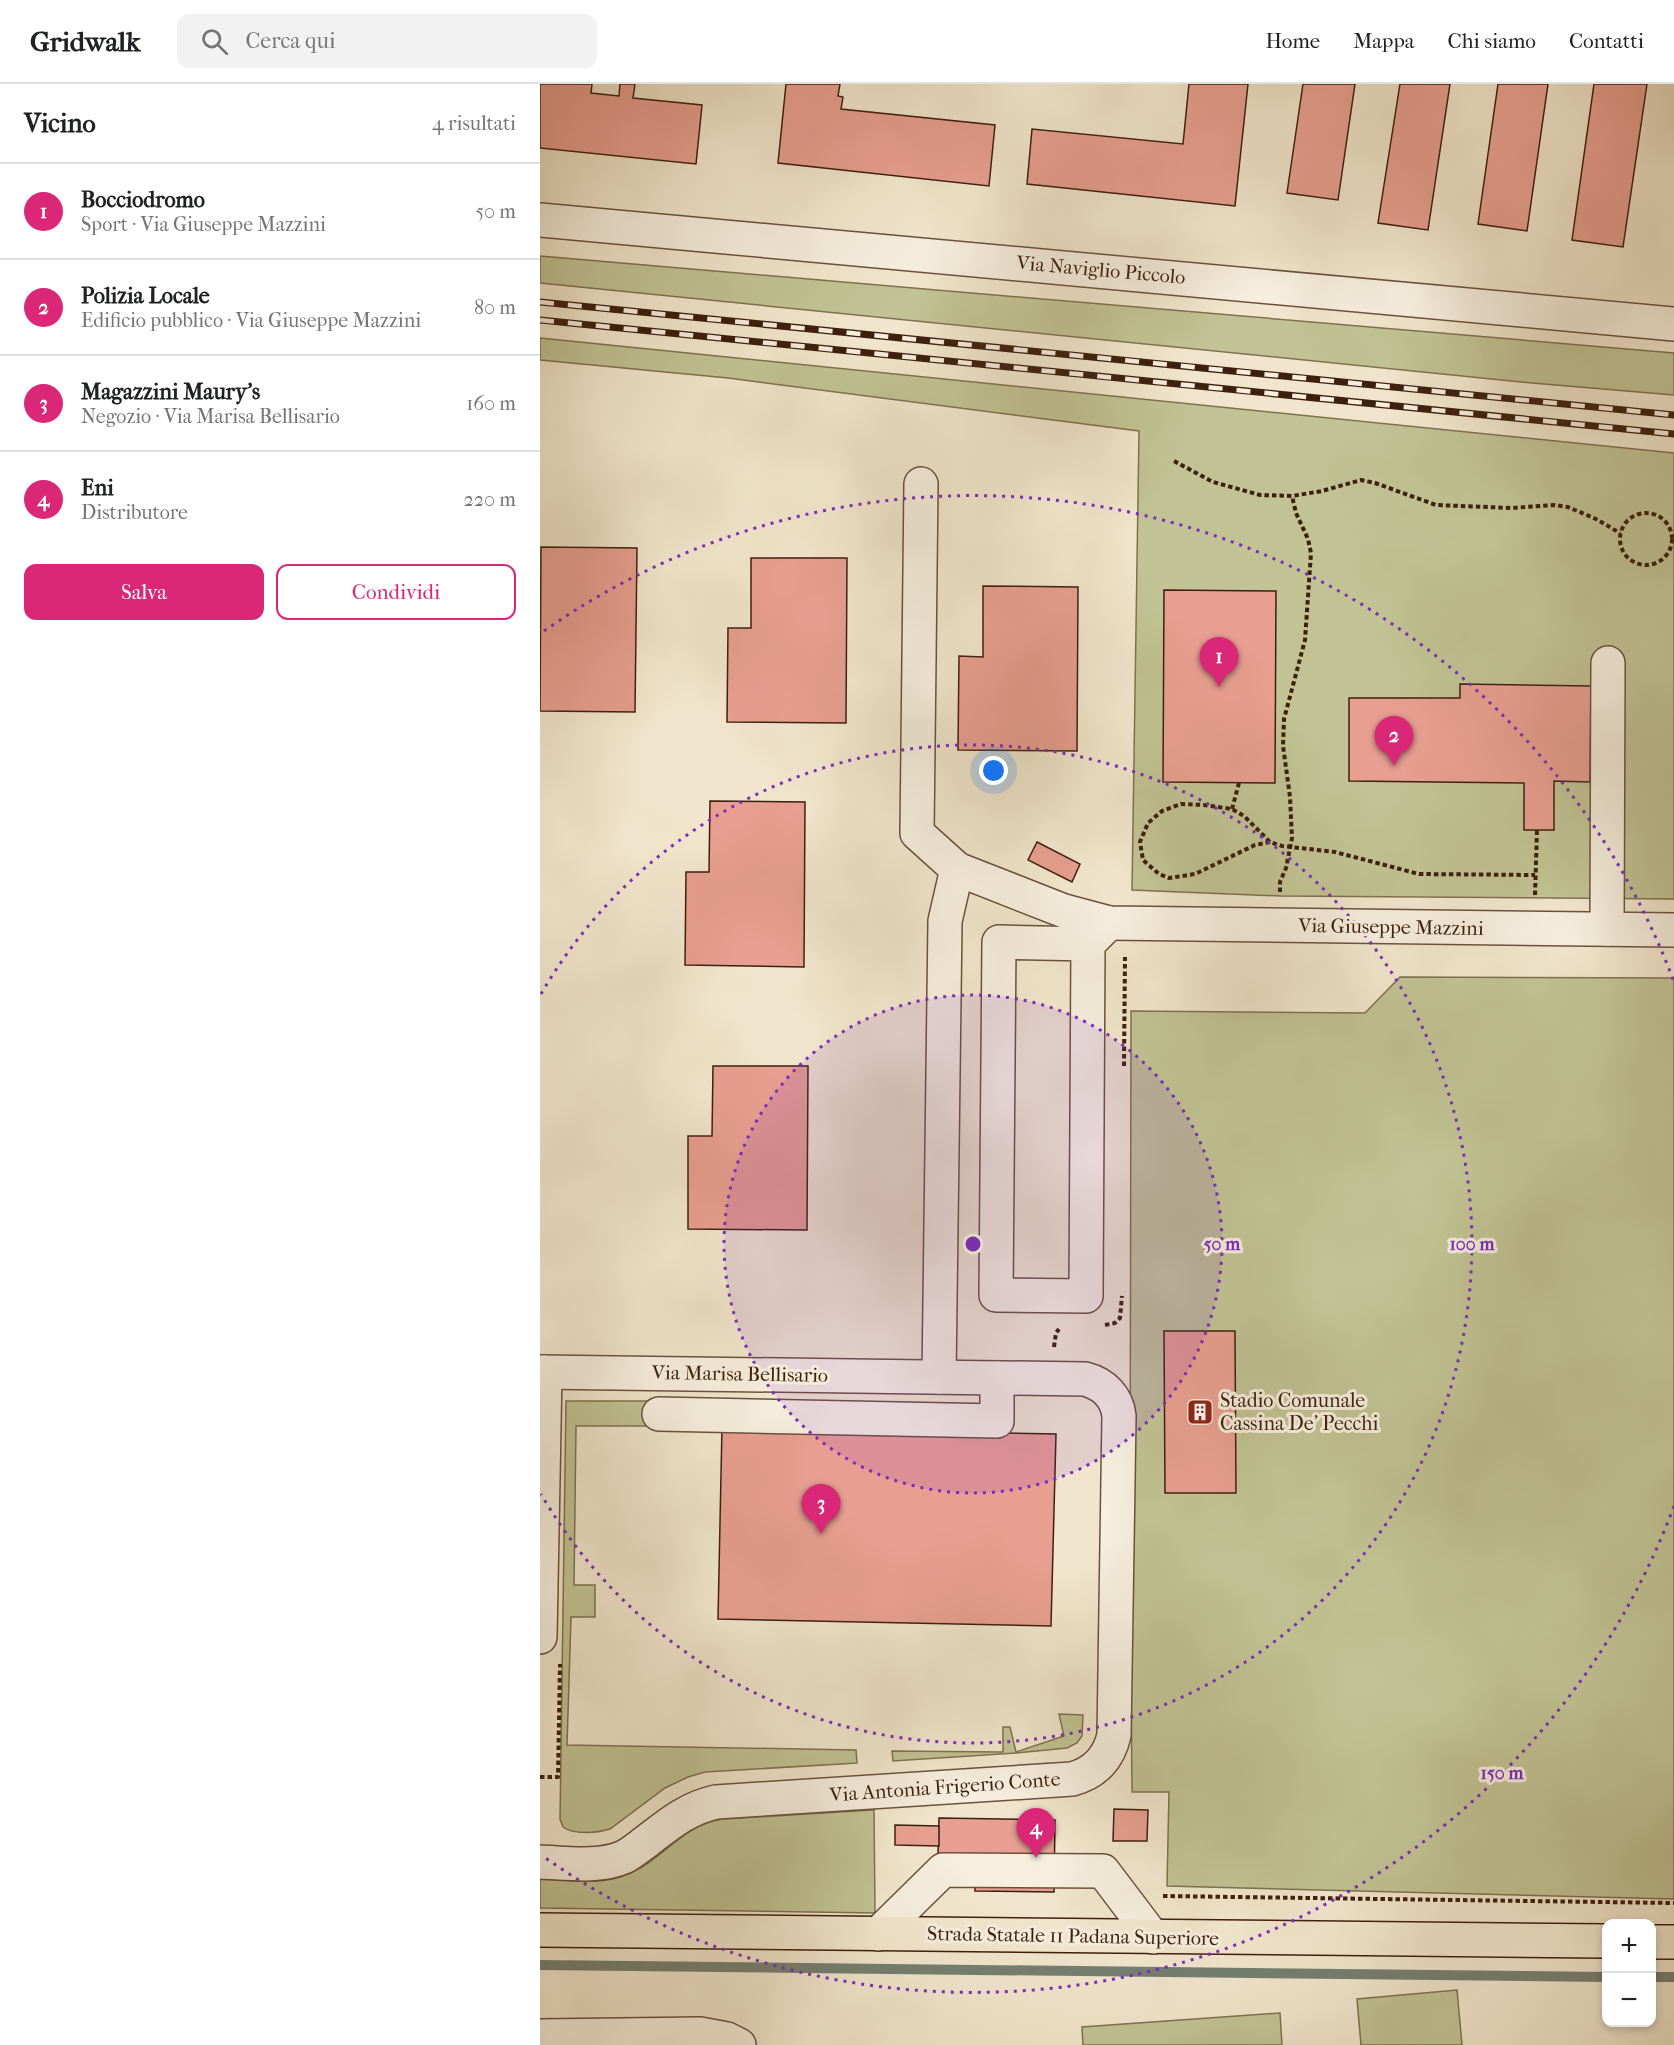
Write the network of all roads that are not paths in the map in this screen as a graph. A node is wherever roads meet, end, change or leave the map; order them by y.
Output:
1 (540, 220) edge
2 (1670, 320) edge
3 (921, 484) dead end
4 (1608, 663) dead end
5 (957, 869) junction
6 (1607, 929) junction
7 (1674, 930) edge
8 (1099, 933) junction
9 (542, 1372) edge
10 (939, 1377) junction
11 (997, 1378) junction
12 (659, 1414) dead end
13 (550, 1645) edge
14 (540, 1862) edge
15 (540, 1930) edge
16 (878, 1934) junction
17 (1152, 1937) junction
18 (1602, 1941) edge
19 (1656, 1942) edge
20 (1674, 1942) edge
21 (560, 2039) edge
22 (738, 2045) edge

1 - 2 street, Via Naviglio Piccolo
3 - 5 street
4 - 6 street
5 - 8 street
5 - 10 street
6 - 7 street, Via Giuseppe Mazzini
6 - 8 street, Via Giuseppe Mazzini
8 - 8 street
9 - 10 street, Via Marisa Bellisario
9 - 13 street
10 - 11 street, Via Antonia Frigerio Conte
11 - 12 street
11 - 14 street, Via Antonia Frigerio Conte
15 - 16 main road, Strada Statale 11 Padana Superiore
16 - 17 main road, Strada Statale 11 Padana Superiore
16 - 17 street
17 - 18 main road, Strada Statale 11 Padana Superiore
19 - 20 main road
21 - 22 street

